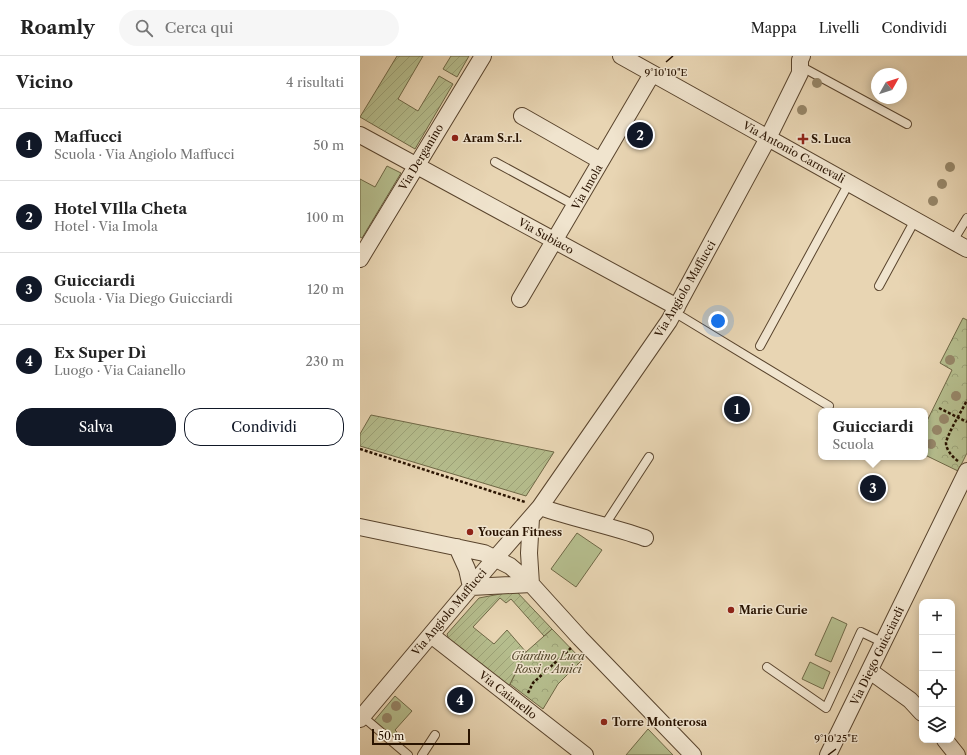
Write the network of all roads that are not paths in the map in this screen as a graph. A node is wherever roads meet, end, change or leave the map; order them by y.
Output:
1 (483, 56) edge
2 (621, 56) edge
3 (801, 61) edge
4 (652, 74) junction
5 (522, 116) dead end
6 (907, 124) dead end
7 (360, 135) edge
8 (768, 138) junction
9 (601, 161) junction
10 (495, 162) dead end
11 (416, 166) junction
12 (849, 183) junction
13 (576, 206) junction
14 (967, 218) edge
15 (915, 220) junction
16 (555, 241) junction
17 (960, 245) edge
18 (360, 259) edge
19 (879, 286) dead end
20 (520, 299) dead end
21 (675, 310) junction
22 (760, 346) dead end
23 (829, 406) dead end
24 (649, 458) dead end
25 (964, 467) edge
26 (536, 513) junction
27 (608, 520) dead end
28 (360, 527) edge
29 (645, 538) dead end
30 (457, 547) junction
31 (496, 558) junction
32 (531, 584) junction
33 (471, 587) junction
34 (431, 635) junction
35 (884, 643) junction
36 (767, 667) dead end
37 (870, 671) junction
38 (919, 710) edge
39 (361, 717) edge
40 (434, 735) dead end
41 (947, 743) edge
42 (408, 755) edge
43 (422, 755) edge
44 (585, 755) edge
45 (693, 755) edge
46 (828, 755) edge
47 (957, 755) edge

1 - 11 street, Via Derganino
2 - 4 street, Via Antonio Carnevali
3 - 6 lane
3 - 8 street, Via Angiolo Maffucci
4 - 8 street, Via Antonio Carnevali
4 - 9 street, Via Imola
5 - 9 street
7 - 11 street, Via Subiaco
8 - 12 street, Via Antonio Carnevali
8 - 21 street, Via Angiolo Maffucci
9 - 13 street, Via Imola
10 - 13 lane
11 - 16 street, Via Subiaco
11 - 18 street, Via Derganino
12 - 15 street, Via Antonio Carnevali
12 - 22 lane
13 - 16 street, Via Imola
14 - 17 lane
15 - 17 street, Via Antonio Carnevali
15 - 19 lane
16 - 20 street, Via Imola
16 - 21 street, Via Subiaco
21 - 23 lane
21 - 26 street, Via Angiolo Maffucci
24 - 27 lane
25 - 35 street, Via Diego Guicciardi
26 - 29 street
26 - 31 street, Via Angiolo Maffucci
26 - 32 street
28 - 30 street
30 - 31 street
30 - 33 street
31 - 32 street
31 - 33 street, Via Angiolo Maffucci
32 - 33 street
32 - 45 street
33 - 34 street, Via Angiolo Maffucci
34 - 39 street, Via Angiolo Maffucci
34 - 44 street, Via Caianello
35 - 36 lane
35 - 37 street, Via Diego Guicciardi
37 - 38 street
37 - 46 street, Via Diego Guicciardi
39 - 42 lane
40 - 43 lane
41 - 47 street

